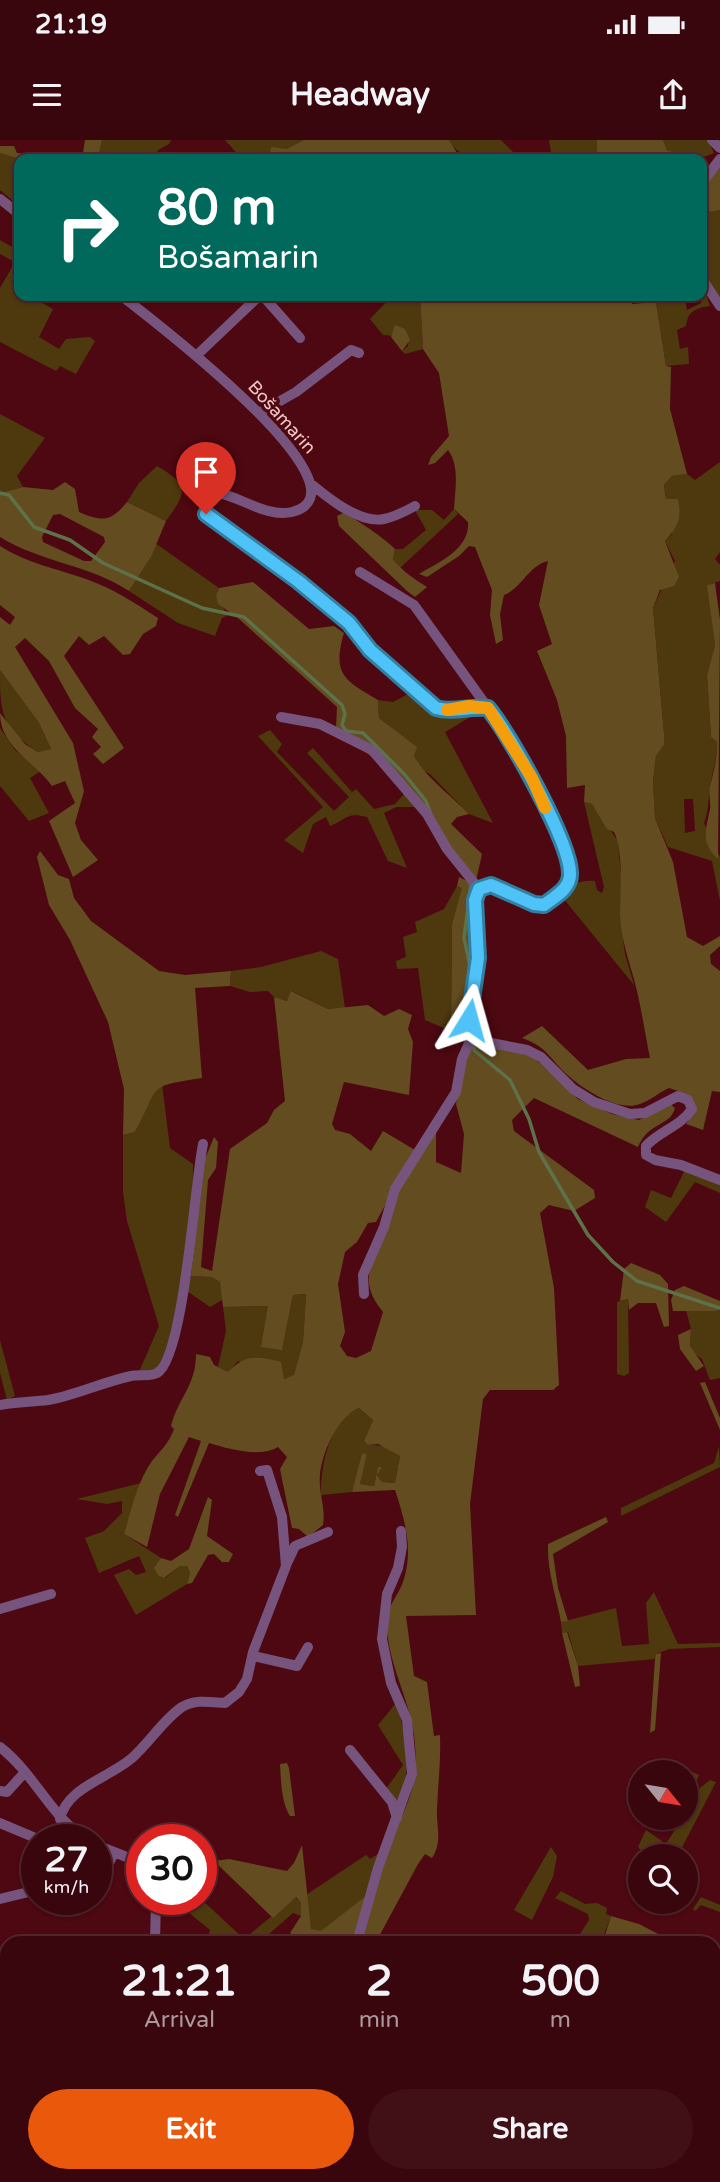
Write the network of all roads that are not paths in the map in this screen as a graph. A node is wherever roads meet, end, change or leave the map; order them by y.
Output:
1 (712, 140) edge
2 (720, 148) edge
3 (720, 159) edge
4 (707, 176) edge
5 (0, 199) edge
6 (14, 210) edge
7 (707, 286) edge
8 (128, 301) edge
9 (256, 301) edge
10 (266, 301) edge
11 (720, 306) edge
12 (300, 338) dead end
13 (359, 353) dead end
14 (197, 355) junction
15 (259, 413) junction
16 (310, 483) junction
17 (415, 506) dead end
18 (360, 572) dead end
19 (488, 708) junction
20 (281, 717) dead end
21 (479, 889) junction
22 (474, 1032) junction
23 (203, 1144) dead end
24 (720, 1180) edge
25 (364, 1294) dead end
26 (0, 1405) edge
27 (260, 1471) dead end
28 (401, 1531) dead end
29 (328, 1532) dead end
30 (286, 1566) junction
31 (51, 1594) dead end
32 (0, 1609) edge
33 (308, 1647) dead end
34 (253, 1656) junction
35 (0, 1747) edge
36 (350, 1750) dead end
37 (25, 1772) junction
38 (0, 1791) edge
39 (397, 1818) junction
40 (60, 1819) junction
41 (0, 1823) edge
42 (66, 1824) edge
43 (21, 1832) edge
44 (114, 1853) joint
45 (112, 1857) edge
46 (126, 1857) edge
47 (21, 1894) edge
48 (0, 1899) edge
49 (156, 1915) edge
50 (155, 1936) edge
51 (359, 1936) edge

1 - 2 street
3 - 4 street
5 - 6 street
7 - 11 street
8 - 14 street, Bošamarin
9 - 14 street
10 - 12 street
13 - 15 street
14 - 15 street, Bošamarin
15 - 16 street, Bošamarin
16 - 17 street
16 - 19 street, Bošamarin
18 - 19 street
19 - 21 street
20 - 21 street
21 - 22 street
22 - 24 street
22 - 25 street
23 - 26 street
27 - 30 street
28 - 39 street
29 - 30 street
30 - 34 street
31 - 32 street
33 - 34 street
34 - 40 street
35 - 37 street
36 - 39 street
37 - 38 street
37 - 40 street
39 - 51 street
40 - 42 street
41 - 43 street
44 - 45 street
44 - 46 street
47 - 48 street
49 - 50 street

